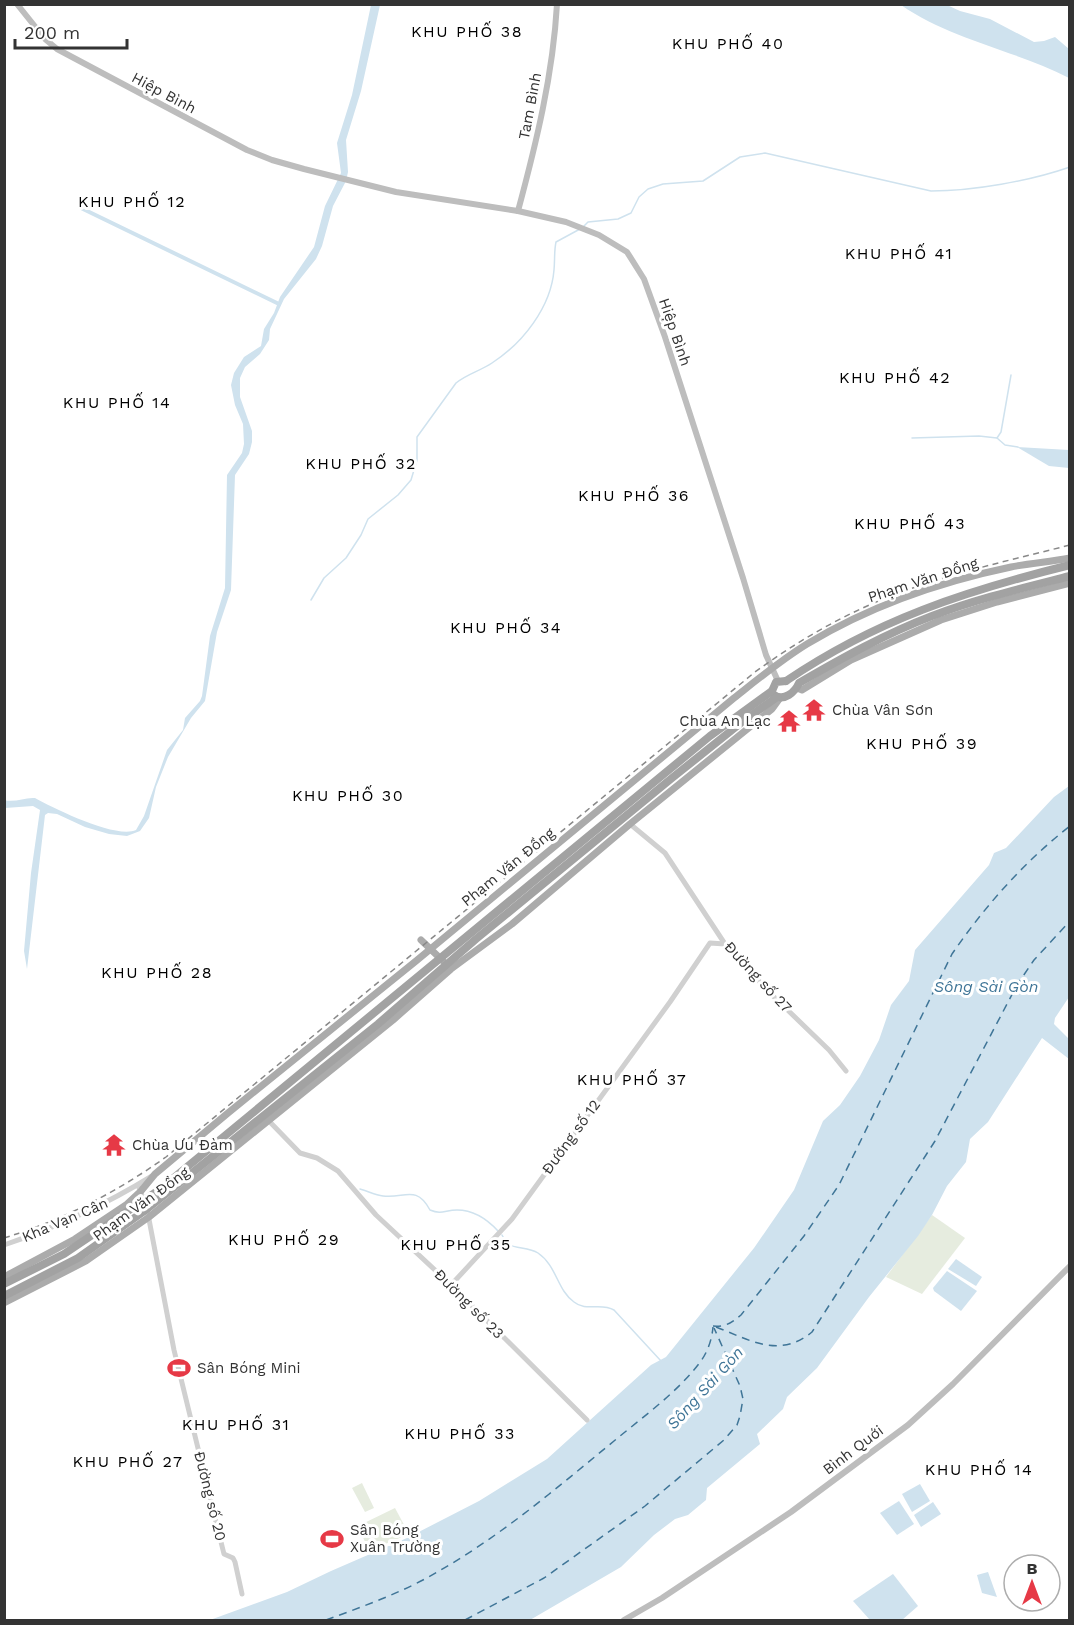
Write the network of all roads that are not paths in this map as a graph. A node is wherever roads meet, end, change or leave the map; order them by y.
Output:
1 (17, 4) edge
2 (557, 4) edge
3 (518, 211) junction
4 (1070, 558) edge
5 (1070, 565) edge
6 (1070, 576) edge
7 (1070, 583) edge
8 (771, 668) junction
9 (782, 681) junction
10 (793, 691) junction
11 (777, 695) junction
12 (630, 824) junction
13 (421, 940) dead end
14 (725, 944) junction
15 (430, 949) junction
16 (440, 959) junction
17 (449, 967) junction
18 (846, 1071) dead end
19 (267, 1119) junction
20 (139, 1188) junction
21 (147, 1209) junction
22 (106, 1243) junction
23 (4, 1245) edge
24 (1070, 1266) edge
25 (4, 1277) edge
26 (4, 1284) edge
27 (451, 1285) junction
28 (4, 1296) edge
29 (4, 1303) edge
30 (587, 1420) dead end
31 (242, 1594) dead end
32 (624, 1620) edge

1 - 3 main road, Hiệp Bình
2 - 3 main road, Tam Bình
3 - 8 main road, Hiệp Bình
4 - 8 main road, Phạm Văn Đồng
5 - 9 highway, Phạm Văn Đồng
6 - 10 highway
7 - 10 main road
8 - 9 main road, Hiệp Bình
8 - 15 main road, Phạm Văn Đồng
9 - 10 highway
9 - 11 highway
10 - 11 highway
11 - 12 main road, Phạm Văn Đồng
11 - 16 highway, Phạm Văn Đồng
11 - 17 highway, Phạm Văn Đồng
12 - 14 street, Đường số 27
12 - 17 main road, Phạm Văn Đồng
13 - 15 main road
14 - 18 street, Đường số 27
14 - 27 street, Đường số 12
15 - 16 main road
15 - 20 main road, Phạm Văn Đồng
16 - 17 main road
16 - 21 highway, Phạm Văn Đồng
17 - 19 highway, Phạm Văn Đồng
19 - 21 highway, Phạm Văn Đồng
19 - 27 street, Đường số 23
20 - 21 street, Đường số 20
20 - 23 street, Kha Vạn Cân
20 - 25 main road, Phạm Văn Đồng
21 - 22 highway, Phạm Văn Đồng
21 - 26 highway, Phạm Văn Đồng
21 - 31 street, Đường số 20
22 - 28 highway, Phạm Văn Đồng
22 - 29 main road, Phạm Văn Đồng
24 - 32 main road, Bình Quới
27 - 30 street, Đường số 23

